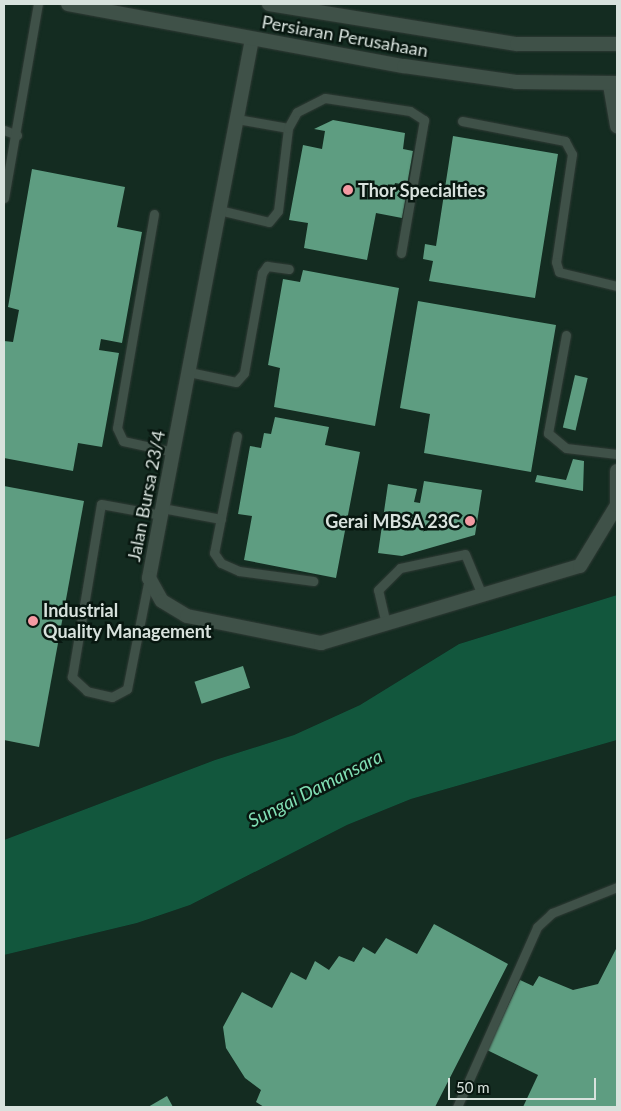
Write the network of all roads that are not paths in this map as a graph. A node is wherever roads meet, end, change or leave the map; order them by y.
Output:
1 (38, 4) edge
2 (68, 4) edge
3 (268, 4) edge
4 (252, 40) junction
5 (617, 44) edge
6 (614, 84) edge
7 (237, 120) junction
8 (462, 121) dead end
9 (617, 126) edge
10 (288, 128) junction
11 (4, 130) edge
12 (17, 134) junction
13 (4, 198) edge
14 (219, 210) junction
15 (154, 214) dead end
16 (401, 252) dead end
17 (289, 268) dead end
18 (617, 286) edge
19 (566, 336) dead end
20 (188, 372) junction
21 (237, 436) dead end
22 (173, 452) junction
23 (617, 454) edge
24 (617, 471) edge
25 (162, 512) junction
26 (221, 519) junction
27 (149, 578) junction
28 (313, 581) dead end
29 (482, 596) junction
30 (386, 624) junction
31 (617, 887) edge
32 (457, 1107) edge

1 - 12 lane
2 - 4 street, Persiaran Perusahaan
3 - 5 street, Persiaran Perusahaan
4 - 6 street, Persiaran Perusahaan
4 - 7 street, Jalan Bursa 23/4
6 - 9 street
7 - 10 lane
7 - 14 street, Jalan Bursa 23/4
8 - 18 lane
10 - 14 lane
10 - 16 lane
11 - 12 lane
12 - 13 lane
14 - 20 street, Jalan Bursa 23/4
15 - 22 lane
17 - 20 lane
19 - 23 lane
20 - 22 street, Jalan Bursa 23/4
21 - 26 lane
22 - 25 street, Jalan Bursa 23/4
24 - 29 street, Jalan Bursa 23/4
25 - 26 lane
25 - 27 street, Jalan Bursa 23/4
25 - 27 lane
26 - 28 lane
27 - 30 street, Jalan Bursa 23/4
29 - 30 street, Jalan Bursa 23/4
29 - 30 lane
31 - 32 lane

